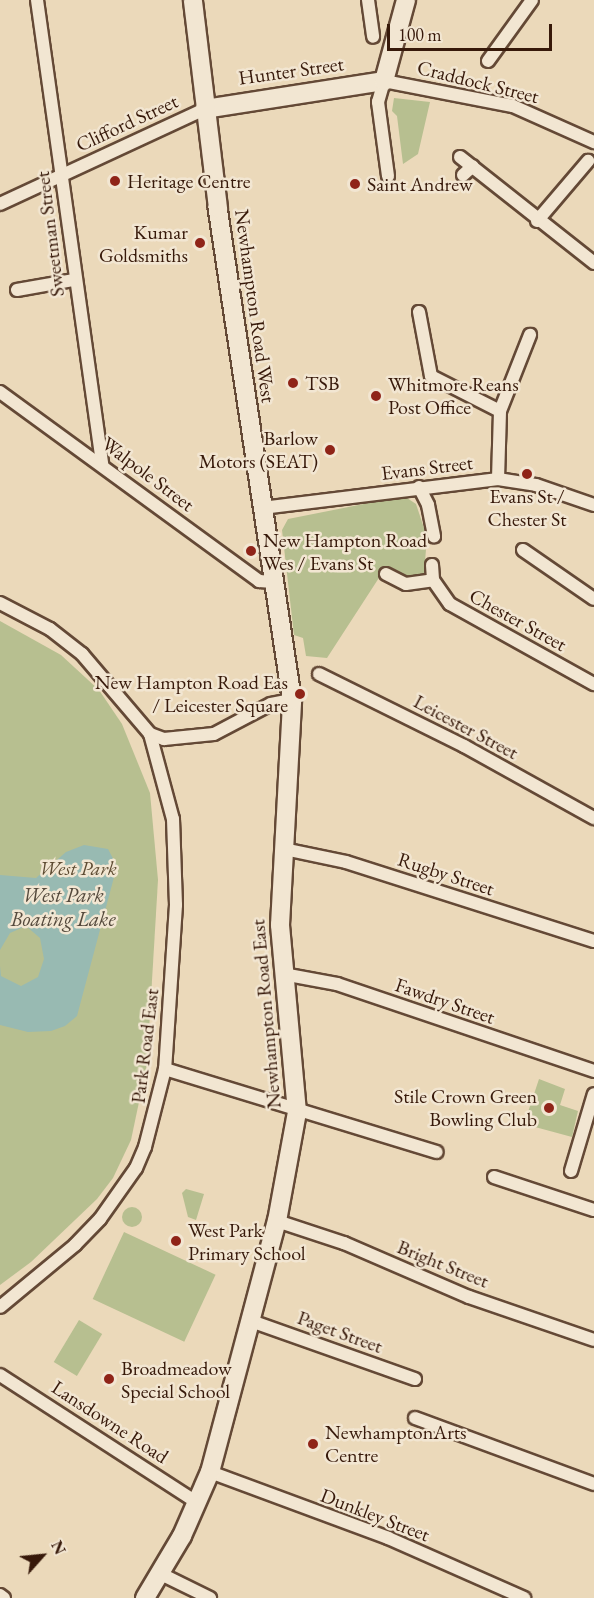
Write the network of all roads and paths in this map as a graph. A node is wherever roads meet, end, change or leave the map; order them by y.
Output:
1 (37, 0) edge
2 (193, 0) edge
3 (368, 0) edge
4 (406, 0) edge
5 (532, 0) edge
6 (373, 37) dead end
7 (488, 61) dead end
8 (384, 81) junction
9 (206, 109) junction
10 (594, 142) edge
11 (460, 157) dead end
12 (588, 161) dead end
13 (473, 166) junction
14 (62, 175) junction
15 (463, 175) dead end
16 (388, 176) dead end
17 (0, 204) edge
18 (537, 221) junction
19 (594, 263) edge
20 (74, 280) junction
21 (16, 290) dead end
22 (419, 312) dead end
23 (530, 335) dead end
24 (0, 392) edge
25 (500, 411) junction
26 (102, 464) junction
27 (498, 479) junction
28 (419, 487) junction
29 (594, 505) edge
30 (262, 508) junction
31 (434, 536) dead end
32 (523, 550) dead end
33 (432, 565) dead end
34 (386, 574) dead end
35 (433, 580) junction
36 (273, 582) junction
37 (594, 599) edge
38 (0, 603) edge
39 (319, 674) dead end
40 (594, 683) edge
41 (292, 699) junction
42 (150, 734) junction
43 (594, 818) edge
44 (284, 849) junction
45 (594, 941) edge
46 (282, 974) junction
47 (165, 1069) junction
48 (594, 1071) edge
49 (594, 1094) edge
50 (297, 1112) junction
51 (437, 1152) dead end
52 (571, 1171) dead end
53 (494, 1177) dead end
54 (594, 1210) edge
55 (277, 1221) junction
56 (0, 1307) edge
57 (251, 1321) junction
58 (594, 1340) edge
59 (0, 1375) edge
60 (415, 1379) dead end
61 (415, 1418) dead end
62 (210, 1472) junction
63 (594, 1484) edge
64 (198, 1503) junction
65 (159, 1573) junction
66 (0, 1595) edge
67 (4, 1598) edge
68 (145, 1598) edge
69 (210, 1598) edge
70 (524, 1598) edge

1 - 14 street, Sweetman Street
2 - 9 street, Newhampton Road West
3 - 6 street
4 - 8 street
5 - 7 street
8 - 9 street, Hunter Street
8 - 10 street, Craddock Street
8 - 16 street
9 - 14 street, Clifford Street
9 - 30 street, Newhampton Road West
11 - 13 street
12 - 18 street
13 - 15 street
13 - 18 street
14 - 17 street, Clifford Street
14 - 20 street, Sweetman Street
18 - 19 street
20 - 21 street
20 - 26 street, Sweetman Street
22 - 25 street
23 - 25 street
24 - 26 street, Walpole Street
25 - 27 street
26 - 36 street, Walpole Street
27 - 28 street, Evans Street
27 - 29 street, Evans Street
28 - 30 street, Evans Street
28 - 31 street
30 - 36 street, Newhampton Road West
32 - 37 street
33 - 35 street
34 - 35 street
35 - 40 street, Chester Street
36 - 41 street, Newhampton Road East
38 - 42 street
39 - 43 street, Leicester Street
41 - 42 street
41 - 44 street, Newhampton Road East
42 - 47 street, Park Road East
44 - 45 street, Rugby Street
44 - 46 street, Newhampton Road East
46 - 48 street, Fawdry Street
46 - 50 street, Newhampton Road East
47 - 50 street
47 - 56 street, Park Road East
49 - 52 street
50 - 51 street
50 - 55 street, Newhampton Road East
53 - 54 street
55 - 57 street, Newhampton Road East
55 - 58 street, Bright Street
57 - 60 street, Paget Street
57 - 62 street, Newhampton Road East
59 - 64 street, Lansdowne Road
61 - 63 street
62 - 64 street, Newhampton Road East
62 - 70 street, Dunkley Street
64 - 65 street, Newhampton Road East
65 - 68 street, Newhampton Road East
65 - 69 street
66 - 67 street

